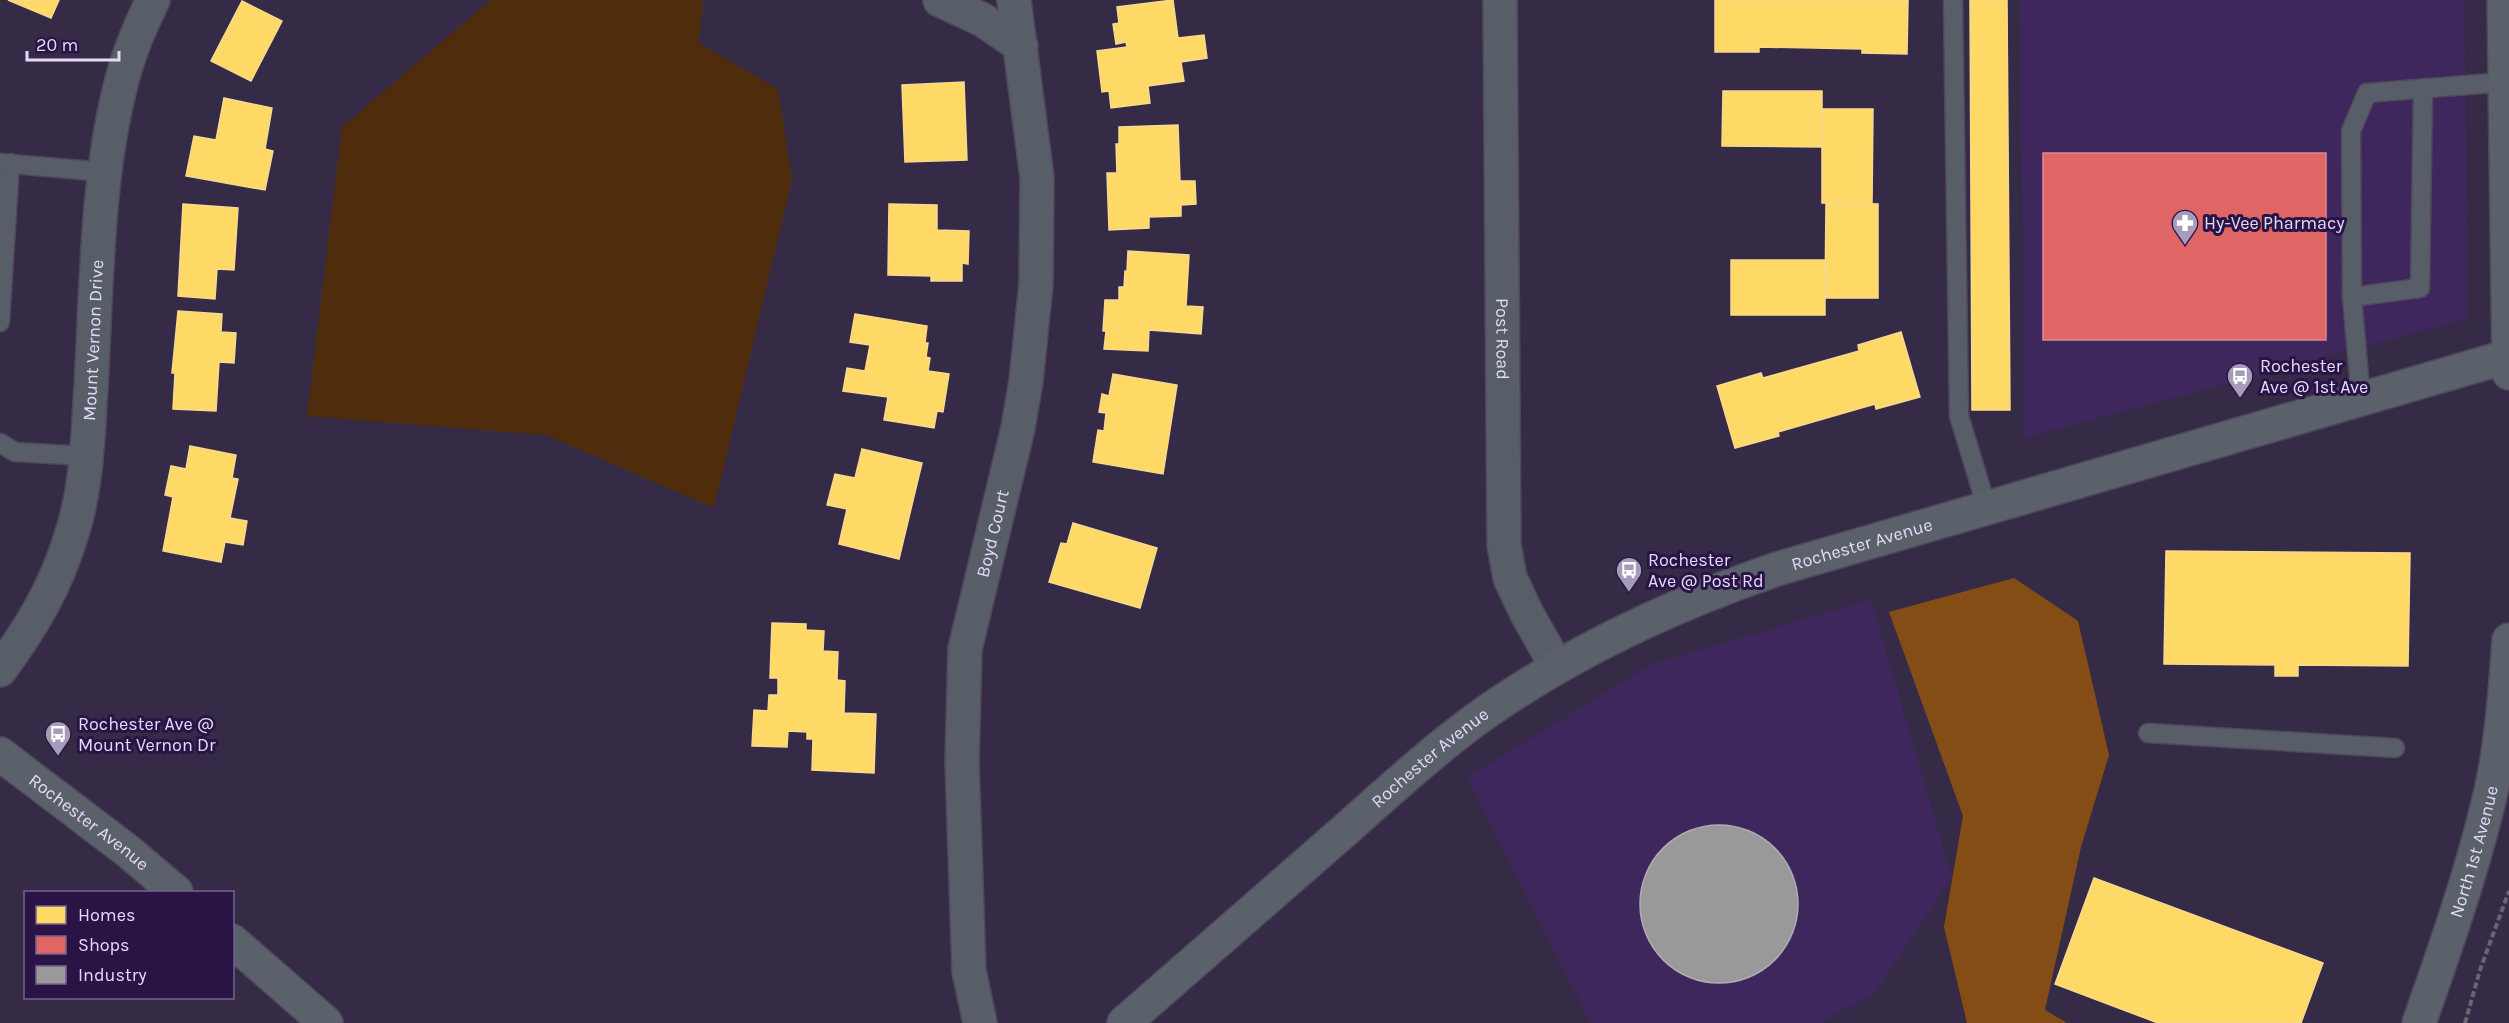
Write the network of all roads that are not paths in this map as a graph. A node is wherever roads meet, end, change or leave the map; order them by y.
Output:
1 (153, 0) edge
2 (940, 0) edge
3 (1014, 0) edge
4 (1500, 0) edge
5 (1953, 0) edge
6 (2504, 0) edge
7 (1021, 46) junction
8 (2505, 82) junction
9 (2423, 88) junction
10 (2507, 122) edge
11 (5, 163) edge
12 (105, 172) junction
13 (2352, 297) junction
14 (0, 322) edge
15 (2509, 362) edge
16 (2361, 400) junction
17 (0, 443) edge
18 (86, 456) junction
19 (1987, 508) junction
20 (2509, 640) edge
21 (1557, 667) junction
22 (0, 670) edge
23 (2148, 733) dead end
24 (2395, 748) dead end
25 (0, 754) edge
26 (175, 891) edge
27 (234, 943) edge
28 (326, 1023) edge
29 (980, 1023) edge
30 (1124, 1023) edge
31 (2419, 1023) edge

1 - 12 street, Mount Vernon Drive
2 - 7 street
3 - 7 street, Boyd Court
4 - 21 street, Post Road
5 - 19 lane
6 - 8 main road
7 - 29 street, Boyd Court
8 - 9 lane
8 - 10 main road
9 - 13 lane
9 - 13 lane
10 - 15 main road
11 - 12 lane
11 - 14 lane
12 - 18 street, Mount Vernon Drive
13 - 16 lane
15 - 16 main road, Rochester Avenue
16 - 19 main road, Rochester Avenue
17 - 18 lane
18 - 22 street, Mount Vernon Drive
19 - 21 main road, Rochester Avenue
20 - 31 main road, North 1st Avenue
21 - 30 main road, Rochester Avenue
23 - 24 lane
25 - 26 main road, Rochester Avenue
27 - 28 main road

